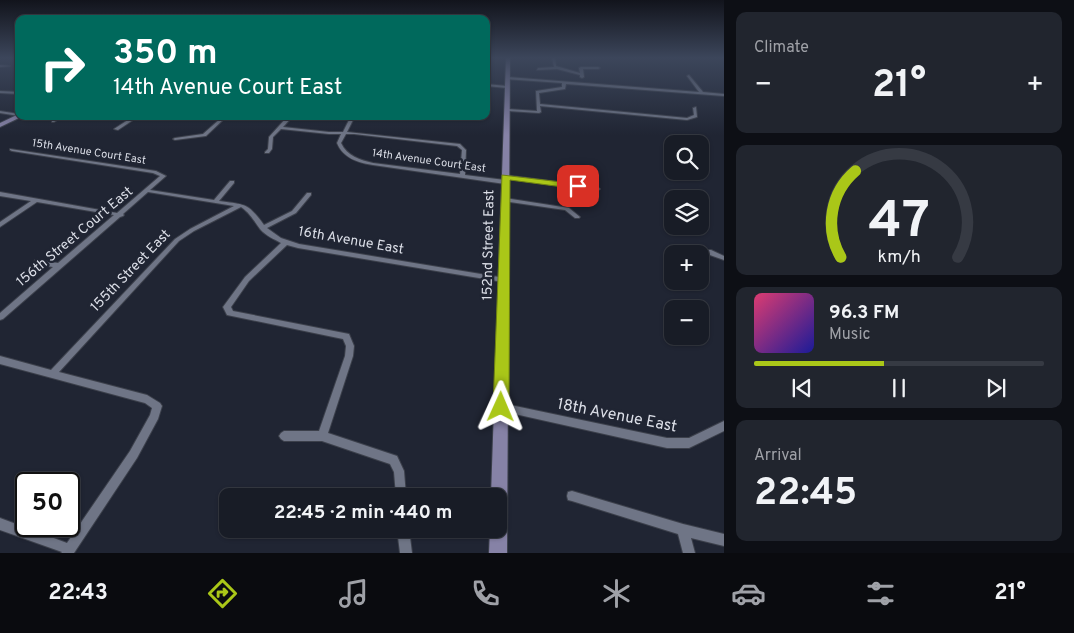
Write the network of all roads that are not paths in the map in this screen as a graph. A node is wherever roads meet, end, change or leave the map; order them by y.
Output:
1 (507, 84) edge
2 (564, 84) edge
3 (586, 84) edge
4 (695, 84) edge
5 (0, 92) edge
6 (15, 93) edge
7 (702, 93) junction
8 (724, 95) edge
9 (539, 105) junction
10 (695, 108) dead end
11 (507, 110) junction
12 (0, 112) edge
13 (15, 114) edge
14 (15, 117) edge
15 (56, 120) edge
16 (131, 120) edge
17 (221, 120) edge
18 (287, 120) edge
19 (351, 120) edge
20 (53, 122) dead end
21 (0, 125) edge
22 (280, 128) junction
23 (116, 129) dead end
24 (343, 133) junction
25 (175, 139) dead end
26 (12, 150) dead end
27 (267, 152) dead end
28 (163, 175) joint
29 (462, 176) junction
30 (505, 180) junction
31 (232, 182) dead end
32 (597, 188) dead end
33 (149, 191) junction
34 (0, 194) edge
35 (309, 194) dead end
36 (36, 200) junction
37 (505, 200) junction
38 (216, 201) junction
39 (242, 205) junction
40 (120, 215) junction
41 (577, 216) dead end
42 (0, 225) edge
43 (263, 228) junction
44 (286, 242) junction
45 (709, 252) dead end
46 (724, 258) edge
47 (36, 262) dead end
48 (60, 266) junction
49 (503, 280) junction
50 (0, 317) edge
51 (0, 360) edge
52 (53, 374) junction
53 (501, 407) junction
54 (724, 426) edge
55 (284, 436) dead end
56 (322, 436) junction
57 (400, 488) edge
58 (572, 496) dead end
59 (0, 524) edge
60 (683, 530) junction
61 (404, 538) edge
62 (724, 540) edge
63 (68, 551) edge
64 (406, 553) edge
65 (498, 553) edge
66 (689, 553) edge

1 - 11 main road, 152nd Street East
2 - 9 street
3 - 7 street
4 - 7 street
5 - 6 street
7 - 8 street
9 - 10 street
9 - 11 street
11 - 30 main road, 152nd Street East
12 - 13 street
14 - 21 main road
15 - 20 street
16 - 23 street
17 - 25 street
18 - 22 street
19 - 24 street
22 - 24 street
22 - 27 street
24 - 29 street, 14th Avenue Court East
24 - 29 street
26 - 28 street, 15th Avenue Court East
28 - 33 street, 156th Street Court East
29 - 30 street, 14th Avenue Court East
30 - 32 street, 14th Avenue Court East
30 - 37 main road, 152nd Street East
31 - 38 street
33 - 38 street
33 - 40 street, 156th Street Court East
34 - 36 street
35 - 43 street
36 - 40 street
36 - 42 street
37 - 41 street
37 - 49 main road, 152nd Street East
38 - 39 street
39 - 43 street, 16th Avenue East
39 - 52 street, 155th Street East
40 - 48 street, 156th Street Court East
43 - 44 street, 16th Avenue East
44 - 49 street, 16th Avenue East
44 - 56 street
45 - 46 street
47 - 48 street
48 - 50 street, 156th Street Court East
49 - 53 main road, 152nd Street East
51 - 52 street
52 - 63 street
53 - 54 street, 18th Avenue East
53 - 65 main road, 152nd Street East
55 - 56 street
56 - 57 street
58 - 60 street
59 - 63 street
60 - 62 street
60 - 66 street
61 - 64 street

